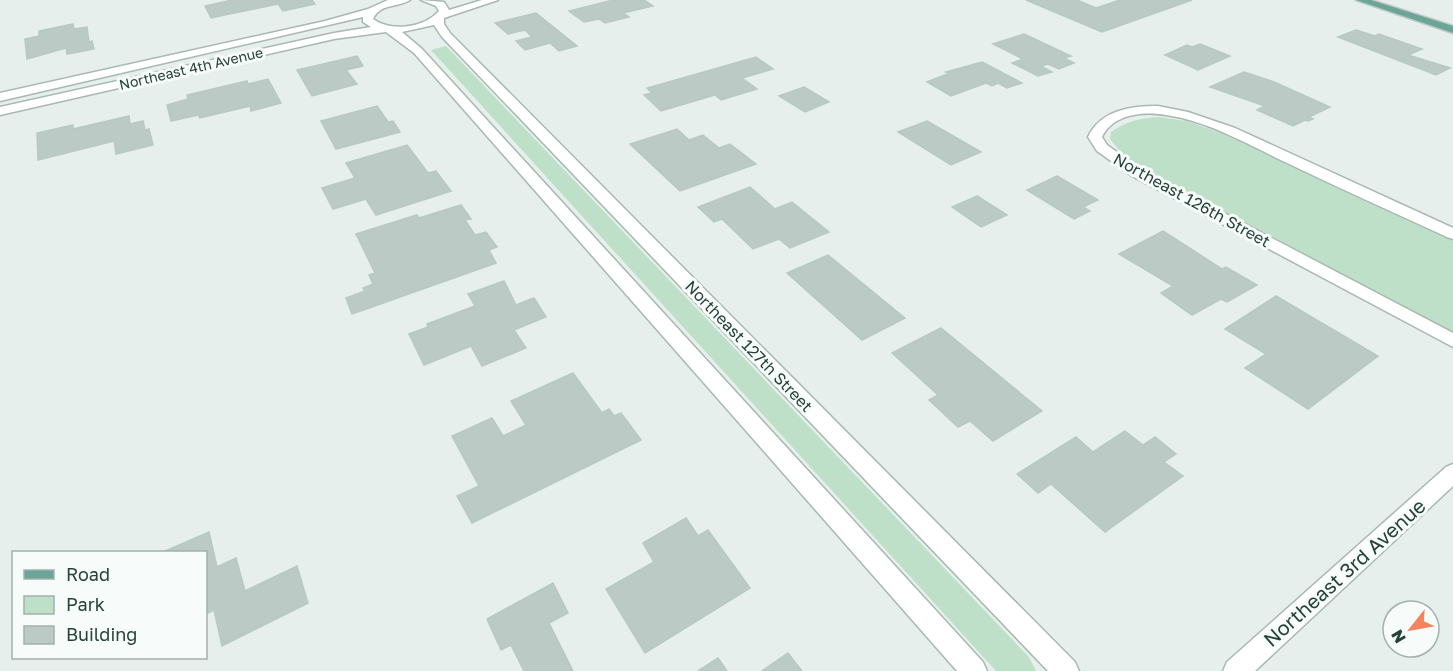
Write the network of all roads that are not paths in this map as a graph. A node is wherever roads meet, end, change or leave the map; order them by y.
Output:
1 (405, 0) edge
2 (427, 0) edge
3 (493, 0) edge
4 (1361, 0) edge
5 (373, 7) edge
6 (441, 16) junction
7 (386, 29) junction
8 (1453, 30) edge
9 (0, 97) edge
10 (0, 111) edge
11 (1453, 234) edge
12 (1453, 341) edge
13 (1453, 473) edge
14 (974, 671) edge
15 (1066, 671) edge
16 (1236, 671) edge

1 - 5 street, Northeast 4th Avenue
2 - 6 street, Northeast 127th Street
3 - 6 street
4 - 8 main road
5 - 7 street
5 - 9 street, Northeast 4th Avenue
6 - 7 street, Northeast 4th Avenue
6 - 15 street, Northeast 127th Street
7 - 10 street, Northeast 4th Avenue
7 - 14 street
11 - 12 street, Northeast 126th Street
13 - 16 street, Northeast 3rd Avenue

